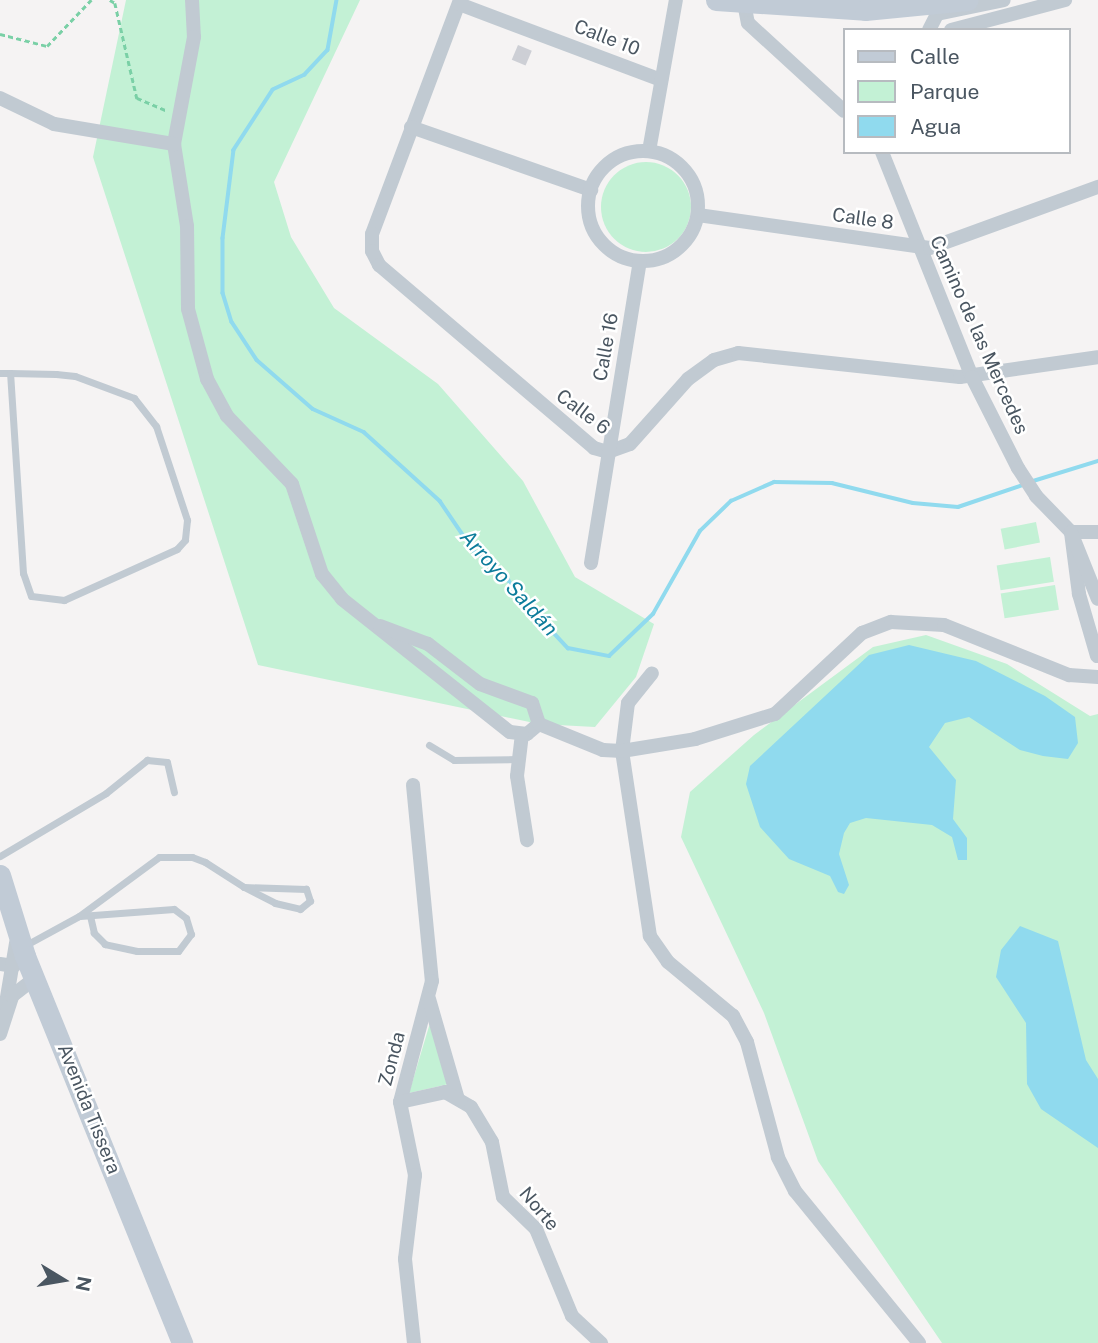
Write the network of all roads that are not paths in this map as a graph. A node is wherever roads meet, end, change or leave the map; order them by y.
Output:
1 (192, 0) edge
2 (676, 0) edge
3 (716, 0) edge
4 (785, 0) edge
5 (904, 0) edge
6 (968, 0) edge
7 (1004, 0) edge
8 (1065, 0) edge
9 (460, 2) edge
10 (744, 3) junction
11 (929, 13) edge
12 (959, 28) edge
13 (660, 80) junction
14 (0, 98) edge
15 (842, 109) edge
16 (411, 127) junction
17 (174, 144) junction
18 (649, 151) junction
19 (886, 155) edge
20 (1098, 187) edge
21 (591, 190) junction
22 (698, 215) junction
23 (918, 246) junction
24 (640, 262) junction
25 (1098, 357) edge
26 (0, 373) edge
27 (10, 373) junction
28 (972, 377) junction
29 (608, 452) junction
30 (1072, 532) junction
31 (1098, 532) edge
32 (591, 563) dead end
33 (1098, 598) edge
34 (380, 626) junction
35 (1097, 651) edge
36 (652, 673) dead end
37 (1097, 677) edge
38 (497, 691) junction
39 (484, 713) junction
40 (538, 724) junction
41 (522, 734) junction
42 (429, 745) dead end
43 (622, 751) junction
44 (517, 759) junction
45 (413, 785) dead end
46 (174, 792) dead end
47 (527, 839) dead end
48 (0, 856) edge
49 (0, 874) edge
50 (244, 887) junction
51 (79, 916) junction
52 (90, 916) junction
53 (13, 951) edge
54 (35, 978) junction
55 (429, 998) junction
56 (5, 1009) junction
57 (0, 1034) edge
58 (457, 1096) junction
59 (400, 1102) junction
60 (182, 1343) edge
61 (414, 1343) edge
62 (601, 1343) edge
63 (919, 1343) edge

1 - 17 street
2 - 13 street
3 - 10 main road
4 - 5 main road
6 - 11 main road
7 - 11 street
8 - 12 street
9 - 13 street, Calle 10
9 - 16 street, Calle 6
10 - 11 main road
10 - 15 street
13 - 18 street
14 - 17 street
16 - 21 street
16 - 29 street, Calle 6
17 - 34 street
18 - 21 street
18 - 22 street
19 - 23 street, Camino de las Mercedes
20 - 23 street, Calle 8
21 - 24 street
22 - 23 street, Calle 8
22 - 24 street
23 - 28 street, Camino de las Mercedes
24 - 29 street, Calle 16
25 - 28 street, Calle 6
26 - 27 lane
27 - 27 lane
28 - 29 street, Calle 6
28 - 30 street, Camino de las Mercedes
29 - 32 street, Calle 16
30 - 31 street
30 - 33 street
30 - 35 street
34 - 38 street
34 - 39 street
35 - 37 street
36 - 43 street
37 - 43 street
38 - 39 street
38 - 40 street
39 - 41 street
40 - 41 street
40 - 43 street
41 - 44 street
42 - 44 lane
43 - 63 street
44 - 47 street
45 - 55 street, Zonda
46 - 48 lane
49 - 53 main road, Avenida Tissera
50 - 50 lane
50 - 51 lane
51 - 52 lane
51 - 53 lane
52 - 52 lane
53 - 54 main road, Avenida Tissera
53 - 56 street
54 - 56 street
54 - 60 main road, Avenida Tissera
55 - 58 street, Norte
55 - 59 street, Zonda
56 - 57 street
58 - 59 street
58 - 62 street, Norte
59 - 61 street, Zonda

